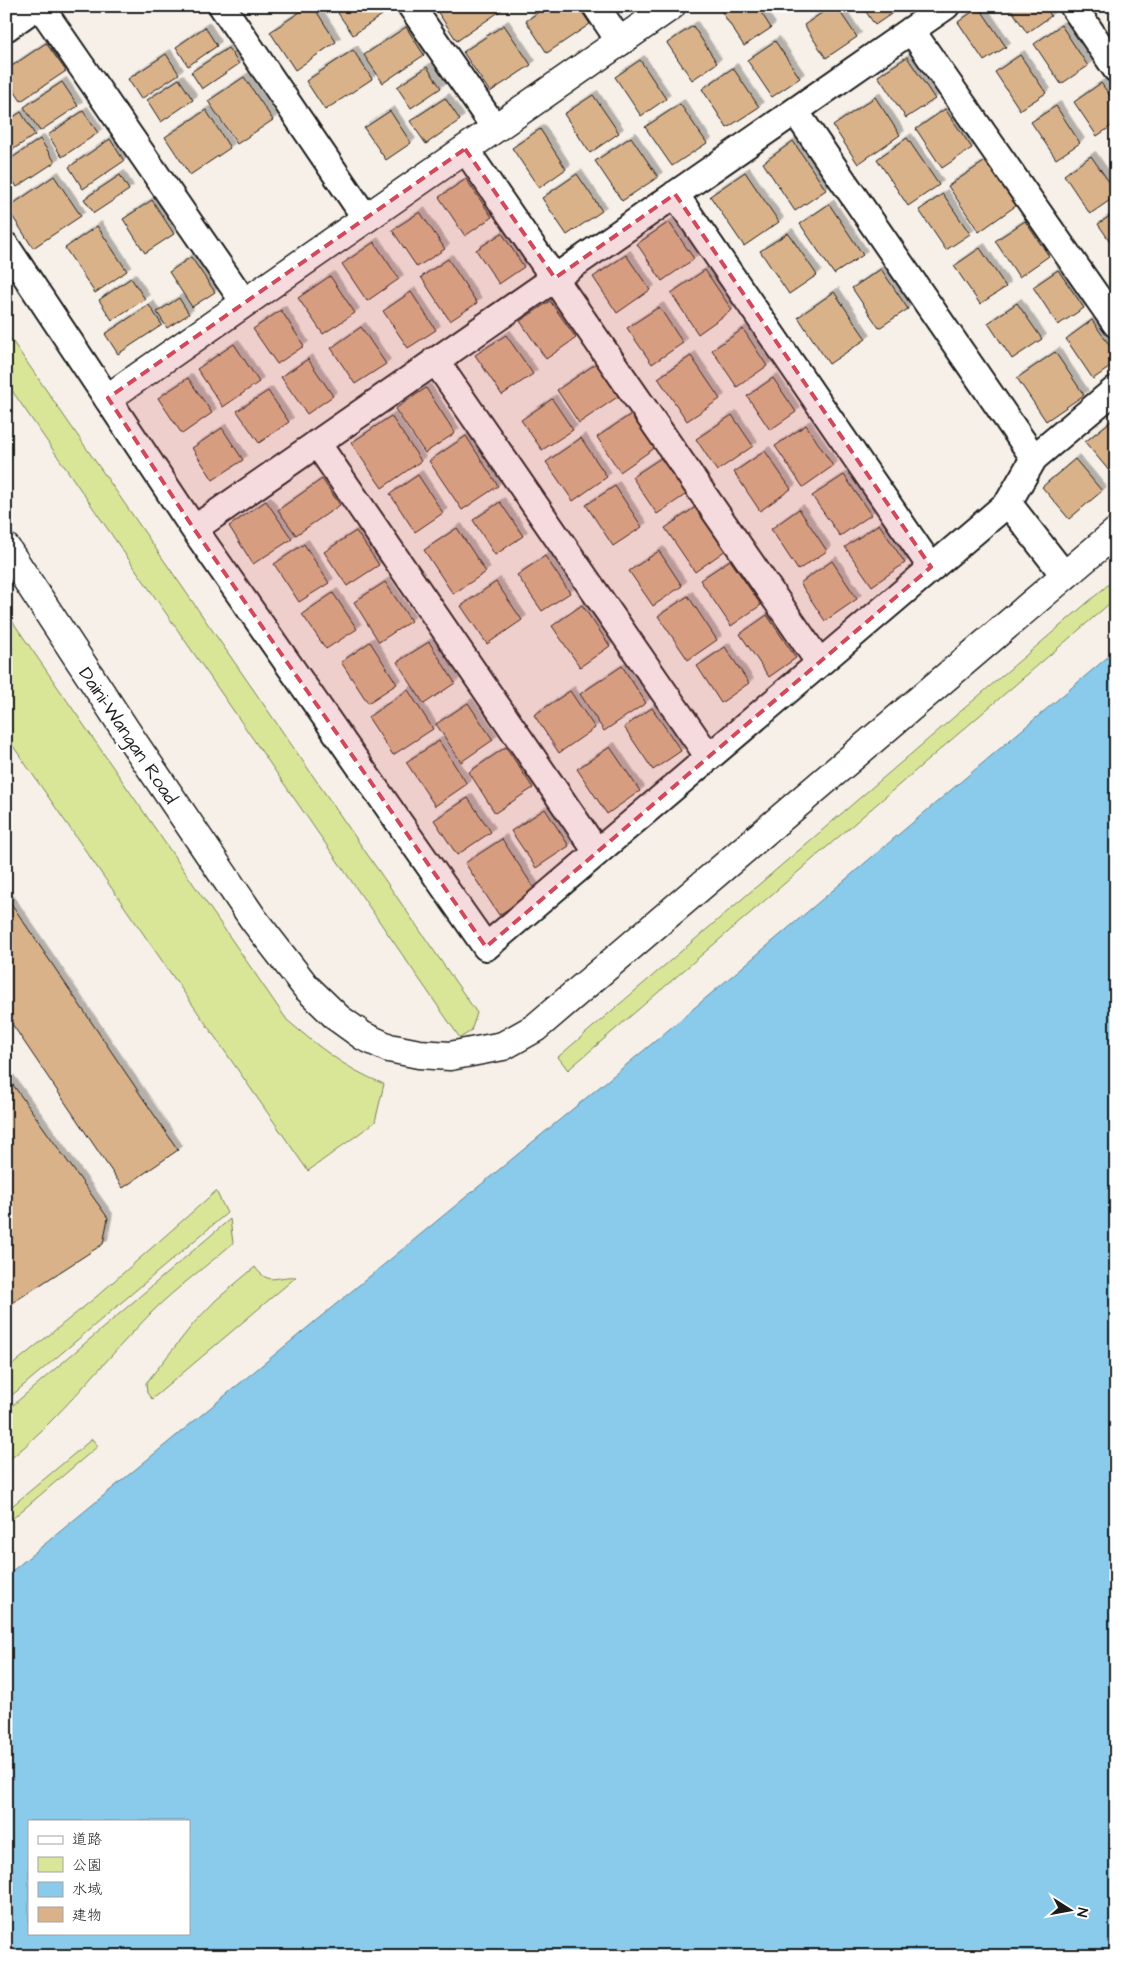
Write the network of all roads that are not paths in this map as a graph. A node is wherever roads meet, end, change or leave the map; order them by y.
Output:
1 (38, 6) edge
2 (222, 6) edge
3 (410, 6) edge
4 (596, 6) edge
5 (671, 6) edge
6 (946, 6) edge
7 (1073, 6) edge
8 (6, 28) edge
9 (911, 30) junction
10 (620, 42) junction
11 (1112, 56) edge
12 (795, 111) junction
13 (495, 128) junction
14 (465, 149) junction
15 (675, 194) junction
16 (365, 217) junction
17 (6, 246) edge
18 (555, 278) junction
19 (244, 302) junction
20 (1116, 324) edge
21 (435, 360) junction
22 (1116, 389) edge
23 (108, 398) junction
24 (317, 443) junction
25 (1034, 458) junction
26 (1008, 503) junction
27 (194, 529) junction
28 (1116, 532) edge
29 (6, 548) edge
30 (931, 567) junction
31 (1065, 576) junction
32 (819, 662) junction
33 (708, 756) junction
34 (597, 852) junction

1 - 8 street
1 - 19 street
2 - 16 street
3 - 13 street
4 - 10 street
5 - 10 street
6 - 9 street
7 - 11 street
9 - 12 street
9 - 20 street
10 - 13 street
12 - 15 street
12 - 25 street
13 - 14 street
14 - 16 street
14 - 18 street
15 - 18 street
15 - 30 street
16 - 19 street
17 - 23 street
18 - 21 street
18 - 32 street
19 - 23 street
21 - 24 street
21 - 33 street
22 - 25 street
23 - 27 street
24 - 27 street
24 - 34 street
25 - 26 street
26 - 30 street
26 - 31 street
27 - 34 street
28 - 31 street, Daini-Wangan Road
29 - 31 street, Daini-Wangan Road
30 - 32 street
32 - 33 street
33 - 34 street

